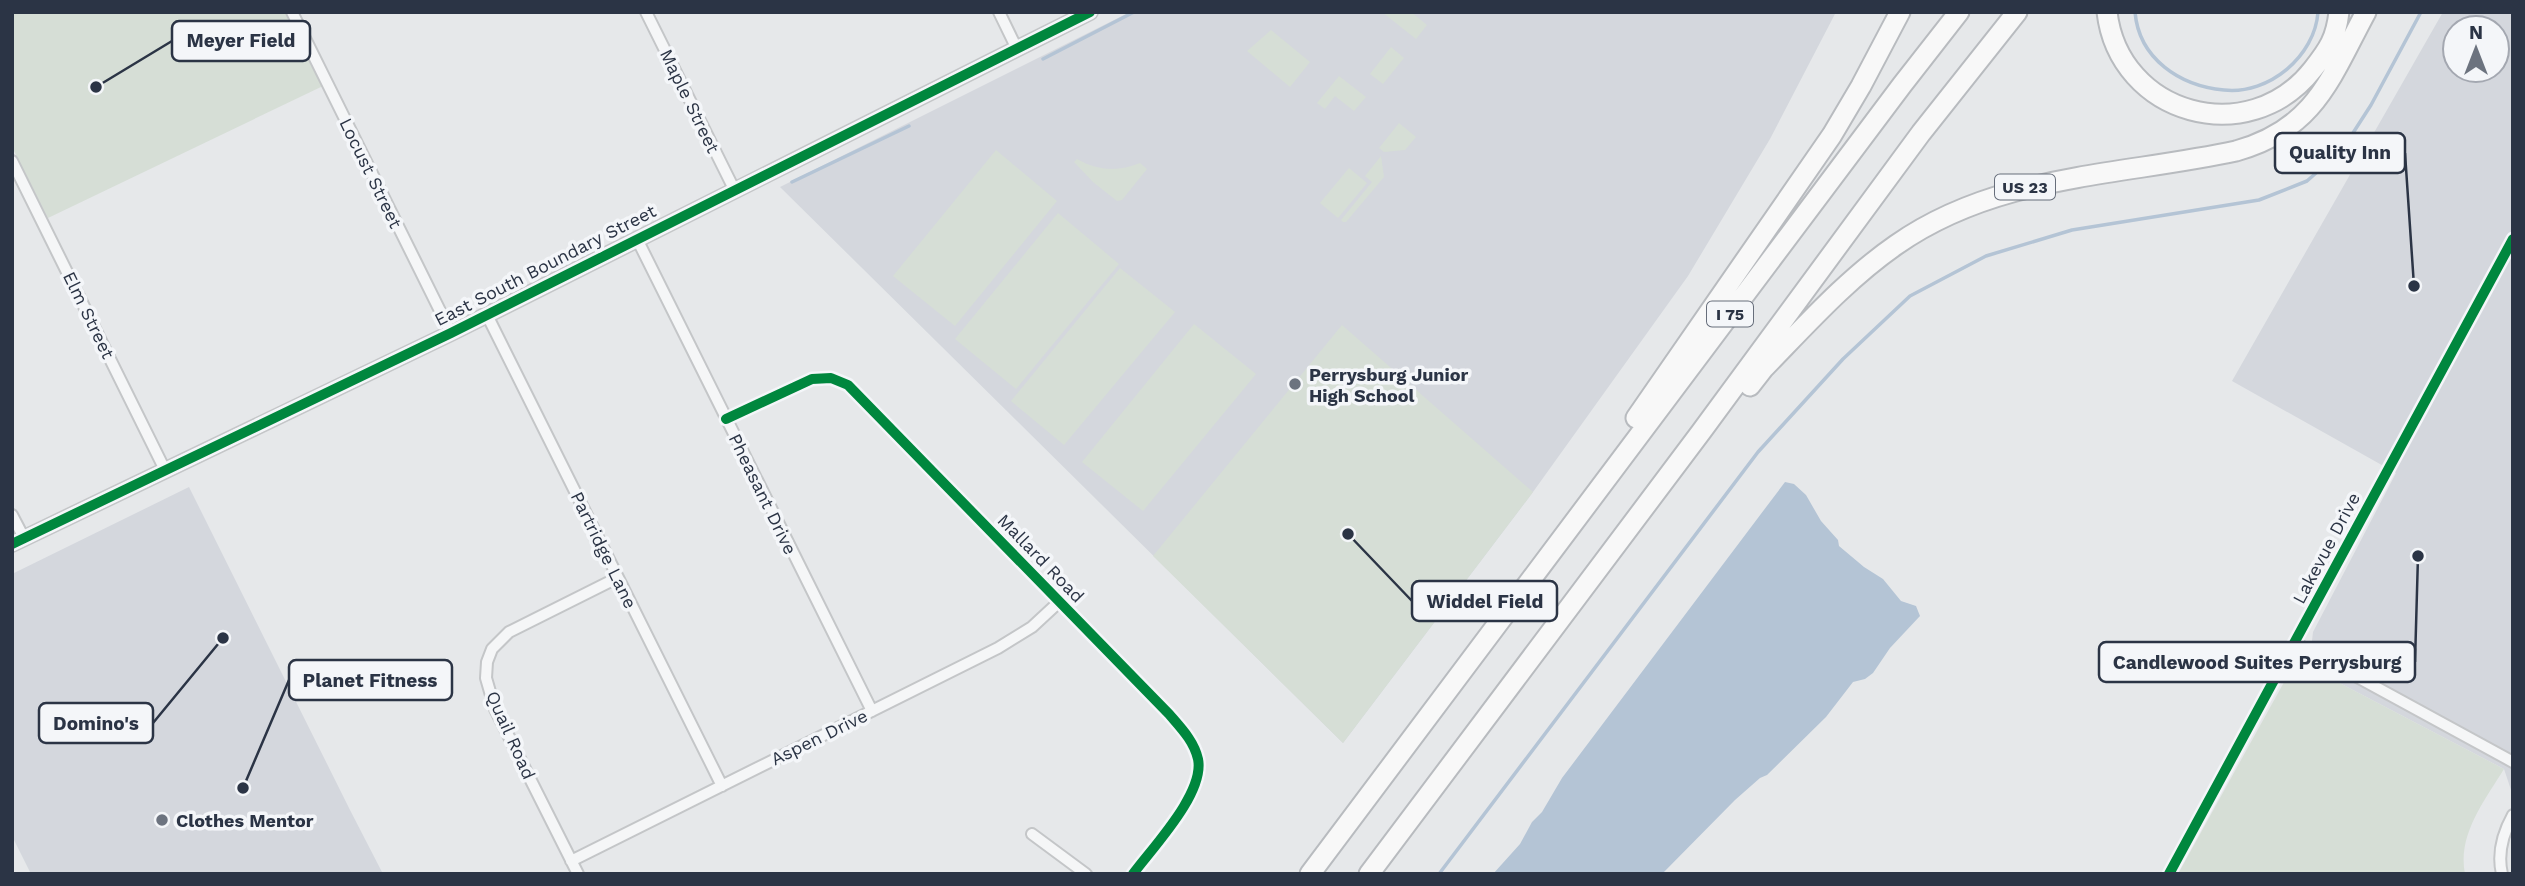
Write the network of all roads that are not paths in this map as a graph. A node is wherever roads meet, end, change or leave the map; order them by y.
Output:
1 (292, 12) edge
2 (646, 12) edge
3 (999, 12) edge
4 (1090, 12) edge
5 (1900, 12) edge
6 (1959, 12) edge
7 (2017, 12) edge
8 (2107, 12) edge
9 (2339, 12) edge
10 (2348, 12) edge
11 (2366, 12) edge
12 (2336, 36) junction
13 (1017, 49) junction
14 (12, 161) edge
15 (734, 189) junction
16 (637, 239) junction
17 (2513, 239) edge
18 (487, 315) junction
19 (451, 333) junction
20 (726, 419) junction
21 (1701, 432) junction
22 (165, 470) junction
23 (12, 515) edge
24 (18, 541) edge
25 (617, 578) junction
26 (1059, 602) junction
27 (1503, 616) junction
28 (2295, 643) junction
29 (872, 711) junction
30 (2513, 762) edge
31 (722, 786) junction
32 (2513, 815) edge
33 (1032, 834) dead end
34 (571, 861) junction
35 (578, 874) edge
36 (1086, 874) edge
37 (1133, 874) edge
38 (1310, 874) edge
39 (1369, 874) edge
40 (2169, 874) edge
41 (2502, 874) edge

1 - 19 street, Locust Street
2 - 15 street, Maple Street
3 - 13 street
4 - 13 street, East South Boundary Street
5 - 27 highway
6 - 27 highway, I 75
7 - 21 highway, I 75
8 - 12 highway
9 - 12 highway
10 - 12 highway
11 - 21 highway, US 23
13 - 15 street, East South Boundary Street
14 - 22 street, Elm Street
15 - 16 street, East South Boundary Street
16 - 18 street, East South Boundary Street
16 - 20 street, Pheasant Drive
17 - 28 street, Lakevue Drive
18 - 19 street, East South Boundary Street
18 - 25 street, Partridge Lane
19 - 22 street, East South Boundary Street
20 - 26 street, Mallard Road
20 - 29 street, Pheasant Drive
21 - 39 highway, I 75
22 - 24 street, East South Boundary Street
23 - 24 street
25 - 31 street, Partridge Lane
25 - 34 street, Quail Road
26 - 29 street, Aspen Drive
26 - 37 street, Mallard Road
27 - 38 highway, I 75
28 - 30 street
28 - 40 street, Lakevue Drive
29 - 31 street, Aspen Drive
31 - 34 street, Aspen Drive
32 - 41 street
33 - 36 street
34 - 35 street, Quail Road

